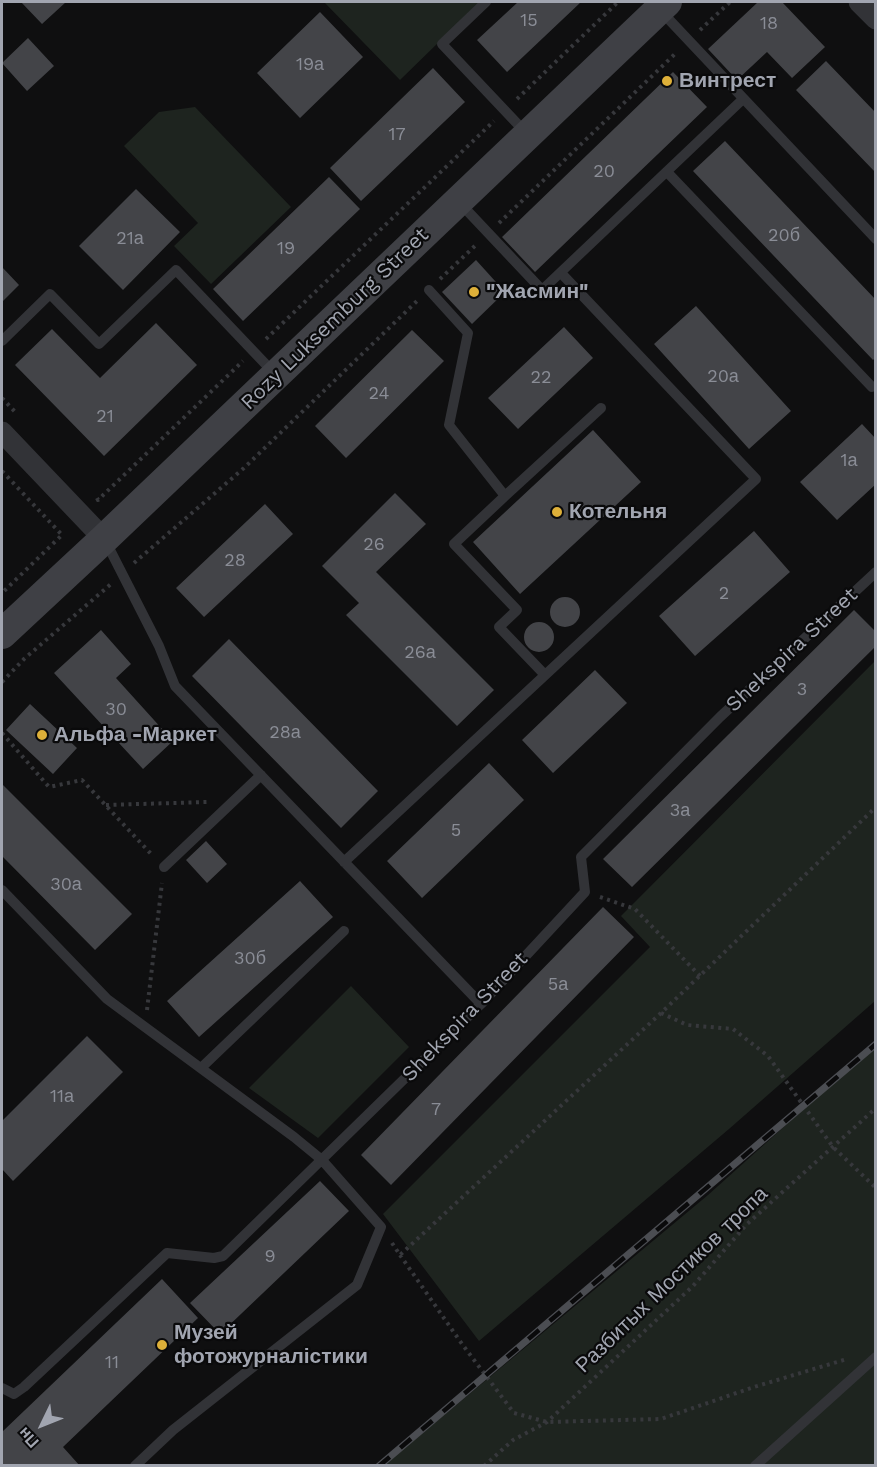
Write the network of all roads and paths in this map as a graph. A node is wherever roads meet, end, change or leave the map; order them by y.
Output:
1 (486, 2) edge
2 (618, 2) edge
3 (730, 2) edge
4 (859, 2) edge
5 (663, 5) edge
6 (876, 19) edge
7 (689, 41) junction
8 (744, 99) junction
9 (505, 110) junction
10 (528, 135) junction
11 (667, 172) junction
12 (458, 201) junction
13 (489, 233) junction
14 (876, 239) edge
15 (561, 273) junction
16 (429, 290) junction
17 (2, 341) edge
18 (253, 351) junction
19 (276, 375) junction
20 (872, 387) dead end
21 (601, 408) dead end
22 (2, 432) edge
23 (2, 471) edge
24 (505, 496) junction
25 (98, 500) dead end
26 (104, 539) junction
27 (876, 572) edge
28 (123, 573) junction
29 (2, 593) edge
30 (2, 634) edge
31 (545, 675) junction
32 (2, 682) edge
33 (2, 733) edge
34 (261, 775) junction
35 (232, 802) junction
36 (105, 805) junction
37 (876, 807) edge
38 (344, 862) junction
39 (164, 867) junction
40 (2, 890) edge
41 (585, 892) junction
42 (344, 931) dead end
43 (700, 976) junction
44 (481, 1004) junction
45 (661, 1013) junction
46 (145, 1028) junction
47 (201, 1068) junction
48 (876, 1107) edge
49 (833, 1147) junction
50 (322, 1160) junction
51 (876, 1188) edge
52 (381, 1227) junction
53 (400, 1255) junction
54 (856, 1357) dead end
55 (876, 1357) edge
56 (2, 1388) edge
57 (547, 1422) junction
58 (135, 1466) edge
59 (484, 1466) edge
60 (755, 1466) edge

1 - 9 lane
2 - 9 path
3 - 7 path
4 - 6 street
5 - 7 lane
5 - 10 street, Rozy Luksemburg Street
7 - 8 lane
7 - 13 path
8 - 11 lane
8 - 14 lane
9 - 10 lane
9 - 18 path
10 - 12 street, Rozy Luksemburg Street
11 - 15 lane
11 - 20 lane
12 - 13 lane
12 - 19 street, Rozy Luksemburg Street
13 - 15 lane
13 - 16 path
15 - 31 lane
16 - 24 lane
16 - 28 path
17 - 18 lane
18 - 19 lane
18 - 25 path
19 - 26 street, Rozy Luksemburg Street
21 - 24 lane
22 - 26 street
23 - 29 path
24 - 31 lane
26 - 28 lane
26 - 30 street, Rozy Luksemburg Street
27 - 41 lane, Shekspira Street
28 - 32 path
28 - 34 lane
31 - 38 lane
33 - 36 path
34 - 35 lane
34 - 38 lane
35 - 36 path
35 - 39 lane
36 - 39 path
37 - 43 path
38 - 44 lane
39 - 46 path
40 - 46 lane
41 - 43 path
41 - 44 lane, Shekspira Street
42 - 47 lane
43 - 45 path
44 - 50 lane, Shekspira Street
45 - 49 path
45 - 53 path
46 - 47 lane
47 - 50 lane
48 - 49 path, Разбитых Мостиков тропа
49 - 51 path
49 - 57 path, Разбитых Мостиков тропа
50 - 52 lane
50 - 56 lane, Shekspira Street
52 - 53 path
52 - 58 lane
53 - 57 path
54 - 57 path
55 - 60 lane
57 - 59 path, Разбитых Мостиков тропа

